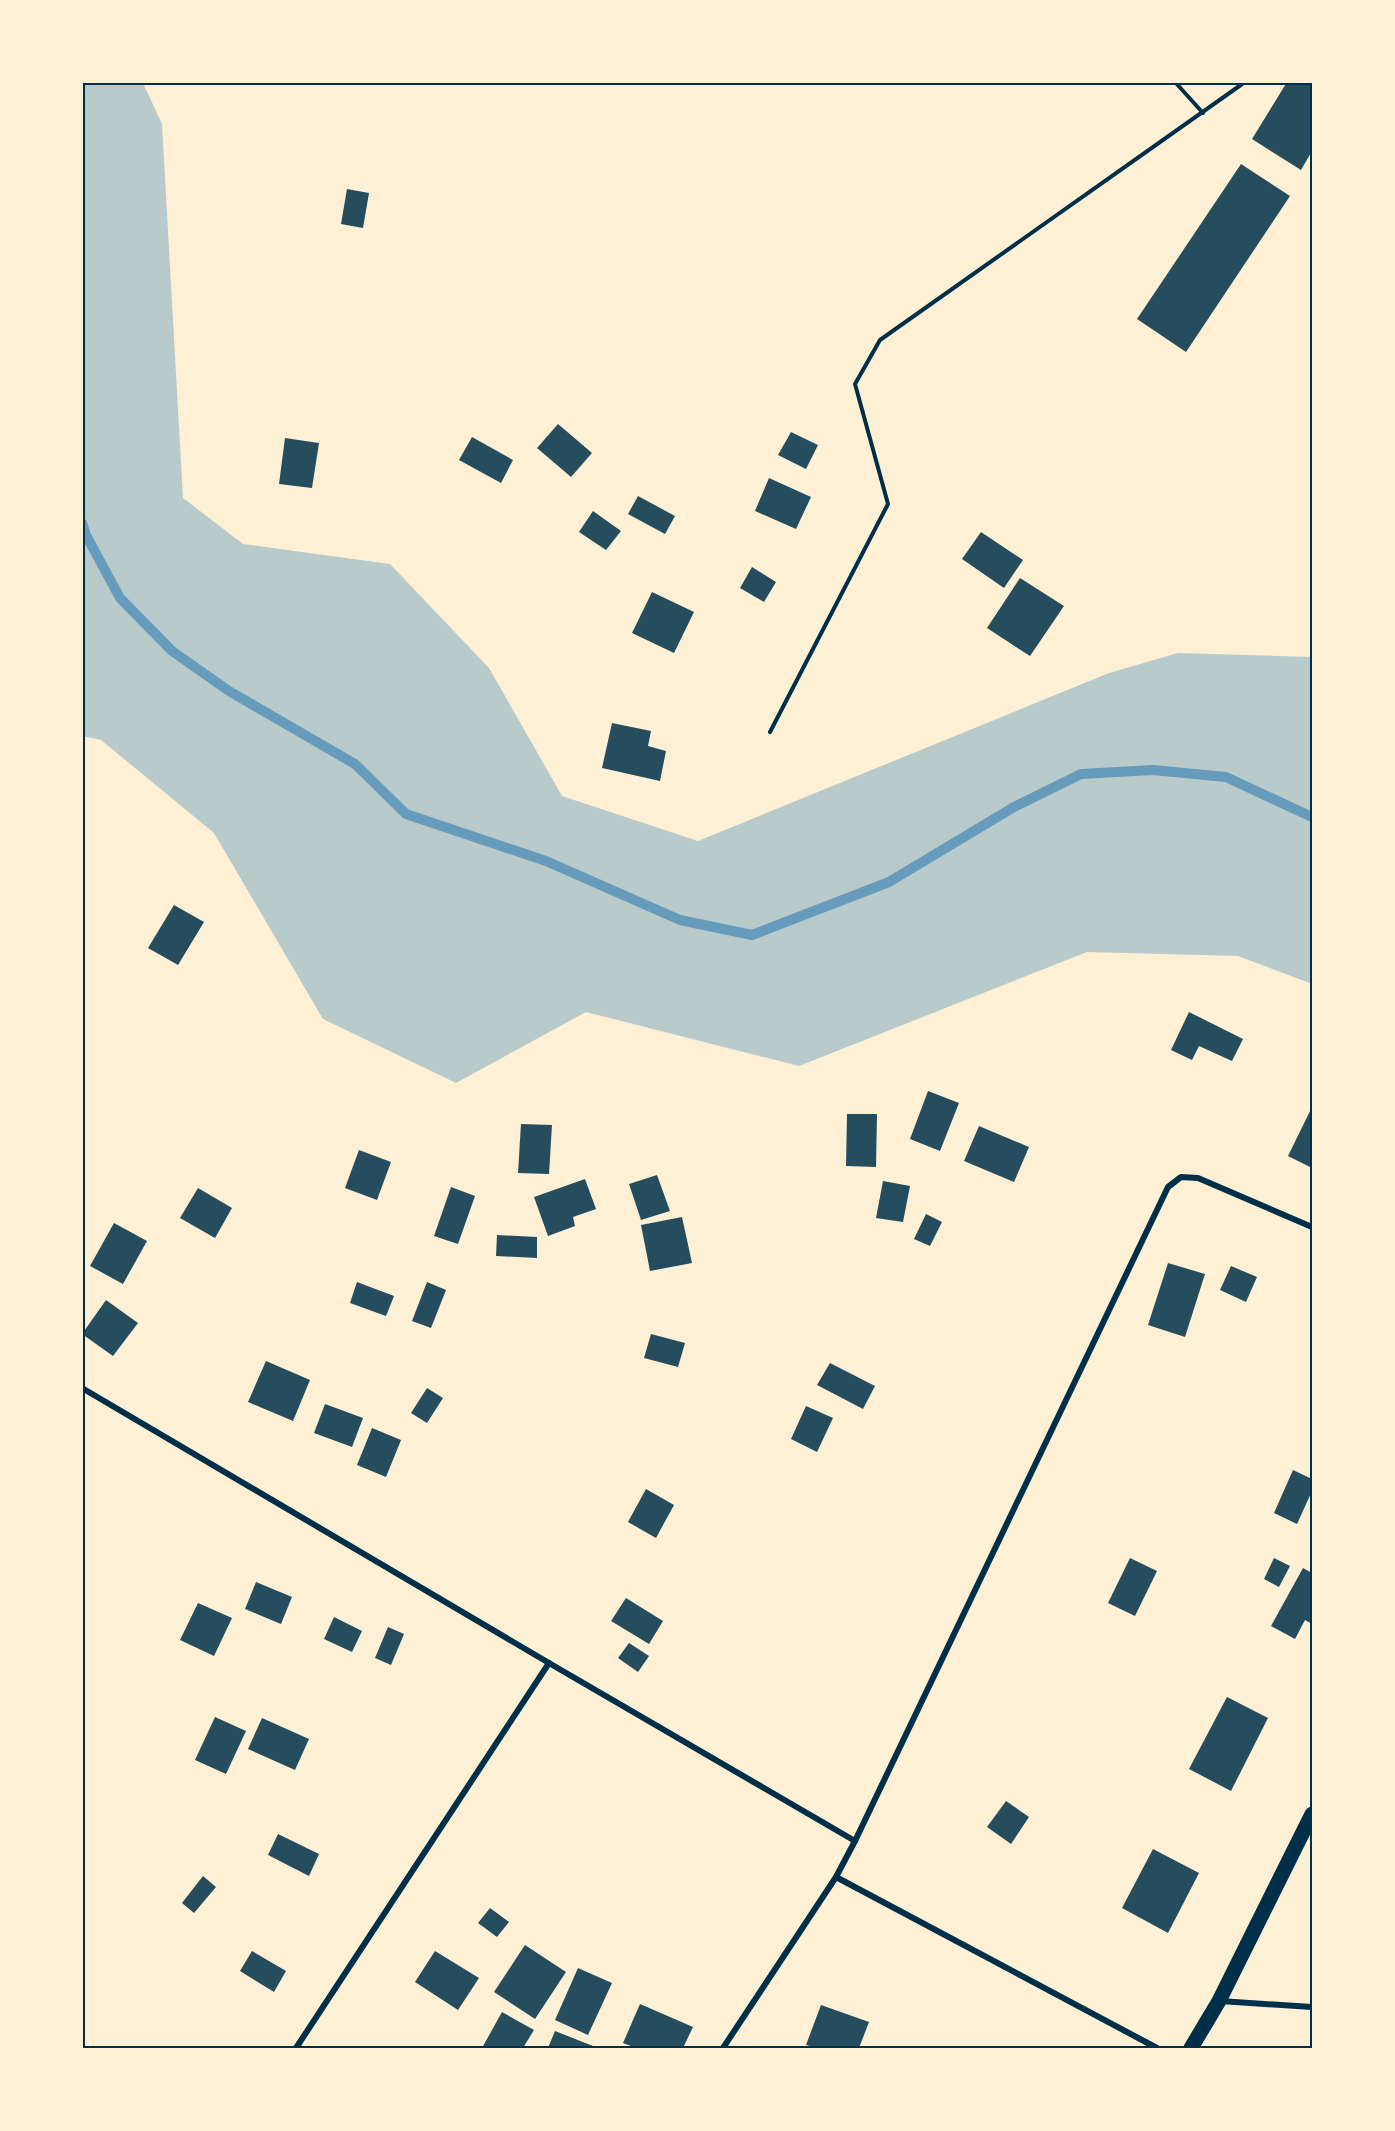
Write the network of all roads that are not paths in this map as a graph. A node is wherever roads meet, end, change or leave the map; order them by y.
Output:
1 (1312, 1227) edge
2 (82, 1388) edge
3 (549, 1663) junction
4 (1312, 1814) edge
5 (855, 1841) junction
6 (836, 1876) junction
7 (1219, 2001) junction
8 (1312, 2007) edge
9 (296, 2049) edge
10 (723, 2049) edge
11 (1157, 2049) edge
12 (1191, 2049) edge

1 - 5 street
2 - 3 street
3 - 5 street
3 - 9 street
4 - 7 main road
5 - 6 street
6 - 10 street
6 - 11 street
7 - 8 street
7 - 12 main road

